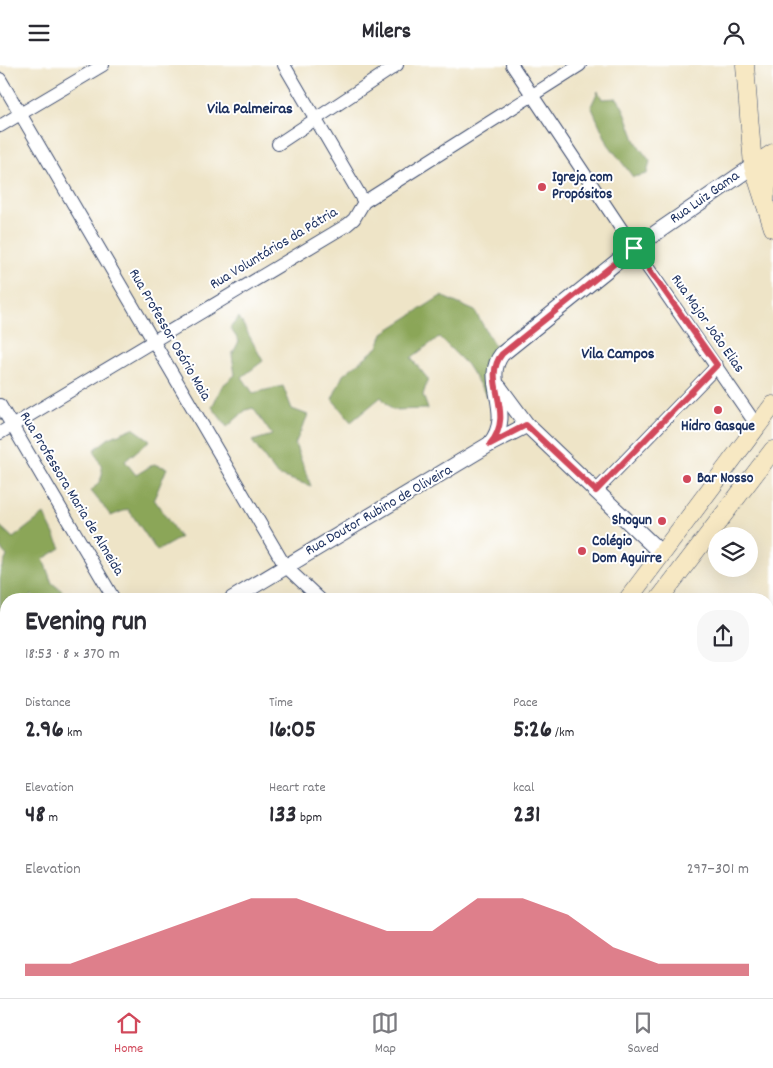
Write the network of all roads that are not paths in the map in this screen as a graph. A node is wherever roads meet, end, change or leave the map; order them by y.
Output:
1 (103, 65) edge
2 (284, 65) edge
3 (397, 65) edge
4 (512, 65) edge
5 (580, 65) edge
6 (745, 65) edge
7 (0, 79) edge
8 (532, 95) junction
9 (22, 114) junction
10 (316, 119) junction
11 (0, 126) edge
12 (278, 144) dead end
13 (773, 153) edge
14 (753, 166) junction
15 (773, 167) edge
16 (364, 203) junction
17 (765, 208) junction
18 (773, 229) edge
19 (634, 248) junction
20 (154, 341) junction
21 (717, 365) junction
22 (496, 384) junction
23 (0, 405) edge
24 (773, 405) edge
25 (526, 425) junction
26 (12, 426) junction
27 (758, 427) junction
28 (0, 433) edge
29 (490, 444) junction
30 (773, 449) edge
31 (753, 474) junction
32 (596, 491) junction
33 (662, 554) junction
34 (284, 566) junction
35 (110, 593) edge
36 (241, 593) edge
37 (313, 593) edge
38 (633, 593) edge
39 (664, 593) edge

1 - 9 street
2 - 10 street
3 - 10 street
4 - 8 street, Rua Major João Elias
5 - 8 street, Rua Voluntários da Pátria
6 - 14 main road
7 - 9 street, Rua Professor Osório Maia
8 - 16 street, Rua Voluntários da Pátria
8 - 19 street, Rua Major João Elias
9 - 11 street
9 - 20 street, Rua Professor Osório Maia
10 - 12 street
10 - 16 street
13 - 14 main road
14 - 17 main road
14 - 19 street, Rua Luiz Gama
15 - 17 main road
16 - 20 street, Rua Voluntários da Pátria
17 - 18 main road
19 - 21 street, Rua Major João Elias
19 - 22 street, Rua Luiz Gama
20 - 26 street, Rua Voluntários da Pátria
20 - 34 street, Rua Professor Osório Maia
21 - 27 street, Rua Major João Elias
21 - 32 street
22 - 25 street
22 - 29 street
23 - 26 street, Rua Professora Maria de Almeida
24 - 27 main road
25 - 29 street, Rua Doutor Rubino de Oliveira
25 - 32 street
26 - 28 street, Rua Voluntários da Pátria
26 - 35 street, Rua Professora Maria de Almeida
27 - 31 main road
27 - 33 main road
29 - 34 street, Rua Doutor Rubino de Oliveira
30 - 31 main road
31 - 39 main road
32 - 33 street
33 - 38 main road
34 - 36 street, Rua Doutor Rubino de Oliveira
34 - 37 street, Rua Professor Osório Maia

